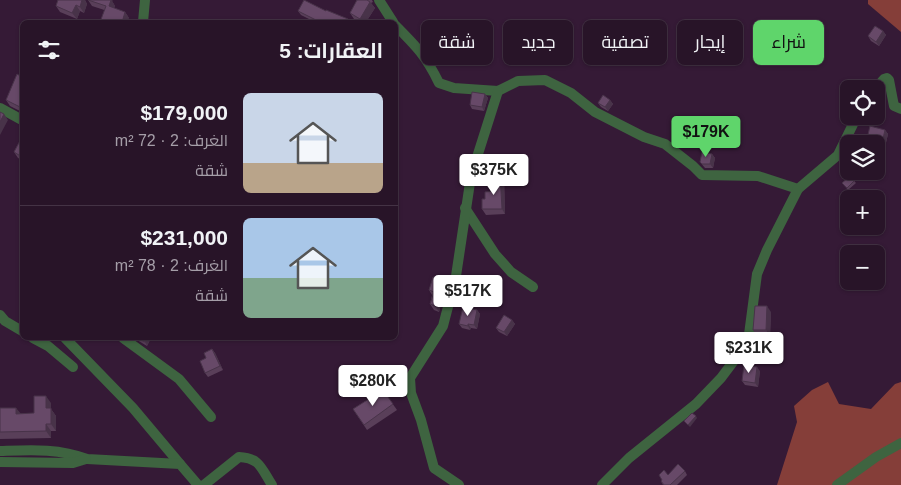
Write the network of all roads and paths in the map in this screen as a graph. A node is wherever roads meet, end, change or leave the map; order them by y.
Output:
1 (145, 0) edge
2 (379, 0) edge
3 (143, 20) edge
4 (392, 20) edge
5 (398, 28) edge
6 (883, 80) edge
7 (498, 91) junction
8 (0, 108) edge
9 (901, 109) edge
10 (20, 119) edge
11 (853, 125) edge
12 (798, 189) junction
13 (465, 208) junction
14 (533, 287) dead end
15 (0, 315) edge
16 (20, 330) edge
17 (37, 340) edge
18 (67, 340) edge
19 (126, 340) edge
20 (73, 367) dead end
21 (211, 417) dead end
22 (901, 444) edge
23 (0, 450) edge
24 (86, 459) junction
25 (0, 462) edge
26 (180, 464) junction
27 (198, 485) edge
28 (204, 485) edge
29 (272, 485) edge
30 (459, 485) edge
31 (602, 485) edge
32 (836, 485) edge

1 - 3 street
2 - 4 street
5 - 7 street
6 - 9 street
7 - 12 street
7 - 13 street
8 - 10 street
11 - 12 street
12 - 31 street
13 - 14 street
13 - 30 street
15 - 16 street
17 - 20 street
18 - 26 street
19 - 21 street
22 - 32 street
23 - 24 street
24 - 25 street
24 - 26 street
26 - 27 street
28 - 29 street

